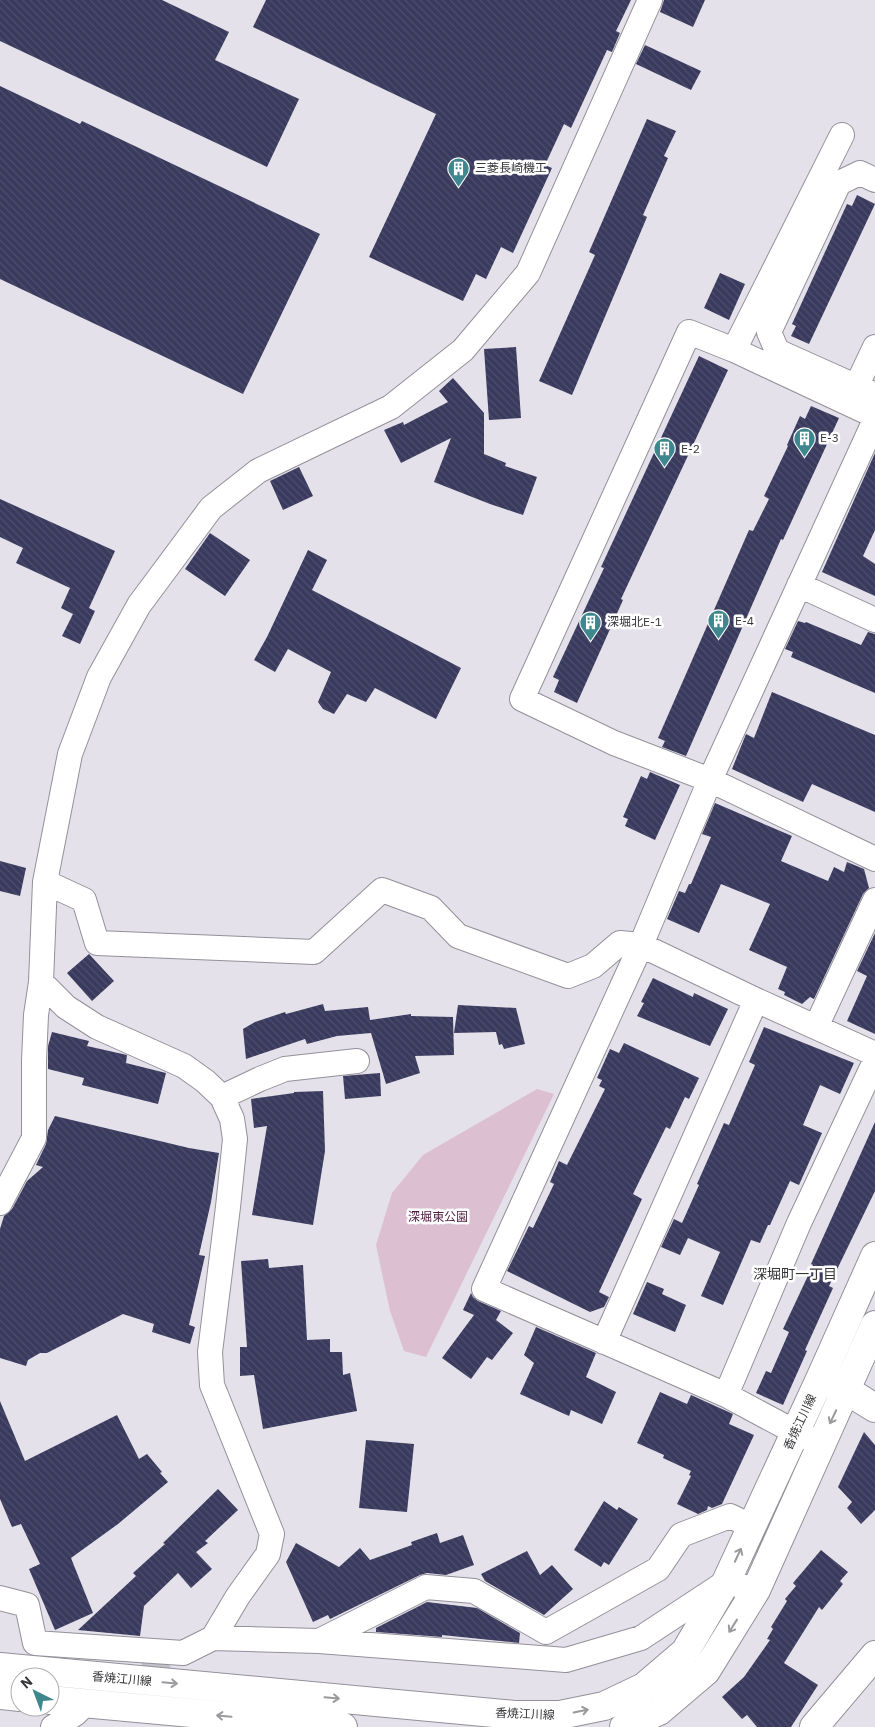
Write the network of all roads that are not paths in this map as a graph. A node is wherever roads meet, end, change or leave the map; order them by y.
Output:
1 (650, 0) edge
2 (842, 135) dead end
3 (875, 180) edge
4 (875, 347) edge
5 (734, 350) junction
6 (865, 391) edge
7 (875, 416) edge
8 (875, 420) edge
9 (799, 585) junction
10 (875, 620) edge
11 (710, 780) junction
12 (875, 859) edge
13 (45, 882) junction
14 (875, 900) edge
15 (641, 945) junction
16 (41, 982) junction
17 (756, 1000) junction
18 (816, 1027) junction
19 (875, 1054) edge
20 (357, 1061) dead end
21 (875, 1061) edge
22 (222, 1098) junction
23 (0, 1203) edge
24 (875, 1256) edge
25 (875, 1324) edge
26 (604, 1342) junction
27 (820, 1378) junction
28 (846, 1390) junction
29 (726, 1395) junction
30 (875, 1408) edge
31 (795, 1432) junction
32 (820, 1444) junction
33 (751, 1526) junction
34 (726, 1582) junction
35 (756, 1590) junction
36 (0, 1598) edge
37 (213, 1638) junction
38 (319, 1642) junction
39 (875, 1656) edge
40 (0, 1667) edge
41 (60, 1701) edge
42 (78, 1717) tunnel mouth
43 (53, 1727) edge
44 (343, 1727) edge
45 (624, 1727) edge
46 (814, 1727) edge

1 - 13 street
2 - 5 street
3 - 6 street
4 - 6 street
5 - 7 street
5 - 11 street
8 - 9 street
9 - 10 street
9 - 11 street
11 - 12 street
11 - 15 street
13 - 15 street
13 - 16 street
14 - 18 street
15 - 17 street
15 - 26 street
16 - 22 street
16 - 23 street
17 - 18 street
17 - 26 street
18 - 19 street
20 - 22 street
21 - 29 street
22 - 37 street
24 - 27 main road, 香焼江川線
25 - 28 main road
26 - 29 street
27 - 28 main road
27 - 31 main road, 香焼江川線
28 - 30 main road
28 -> 32 main road
29 - 31 street
31 - 32 street
31 - 33 main road, 香焼江川線
32 - 35 main road
34 -> 33 main road, 香焼江川線
33 - 38 street
34 - 35 street
34 - 38 street
40 -> 34 main road, 香焼江川線
35 -> 45 main road
36 - 37 street
37 - 38 street
39 - 46 main road
44 -> 41 main road
42 - 43 street

